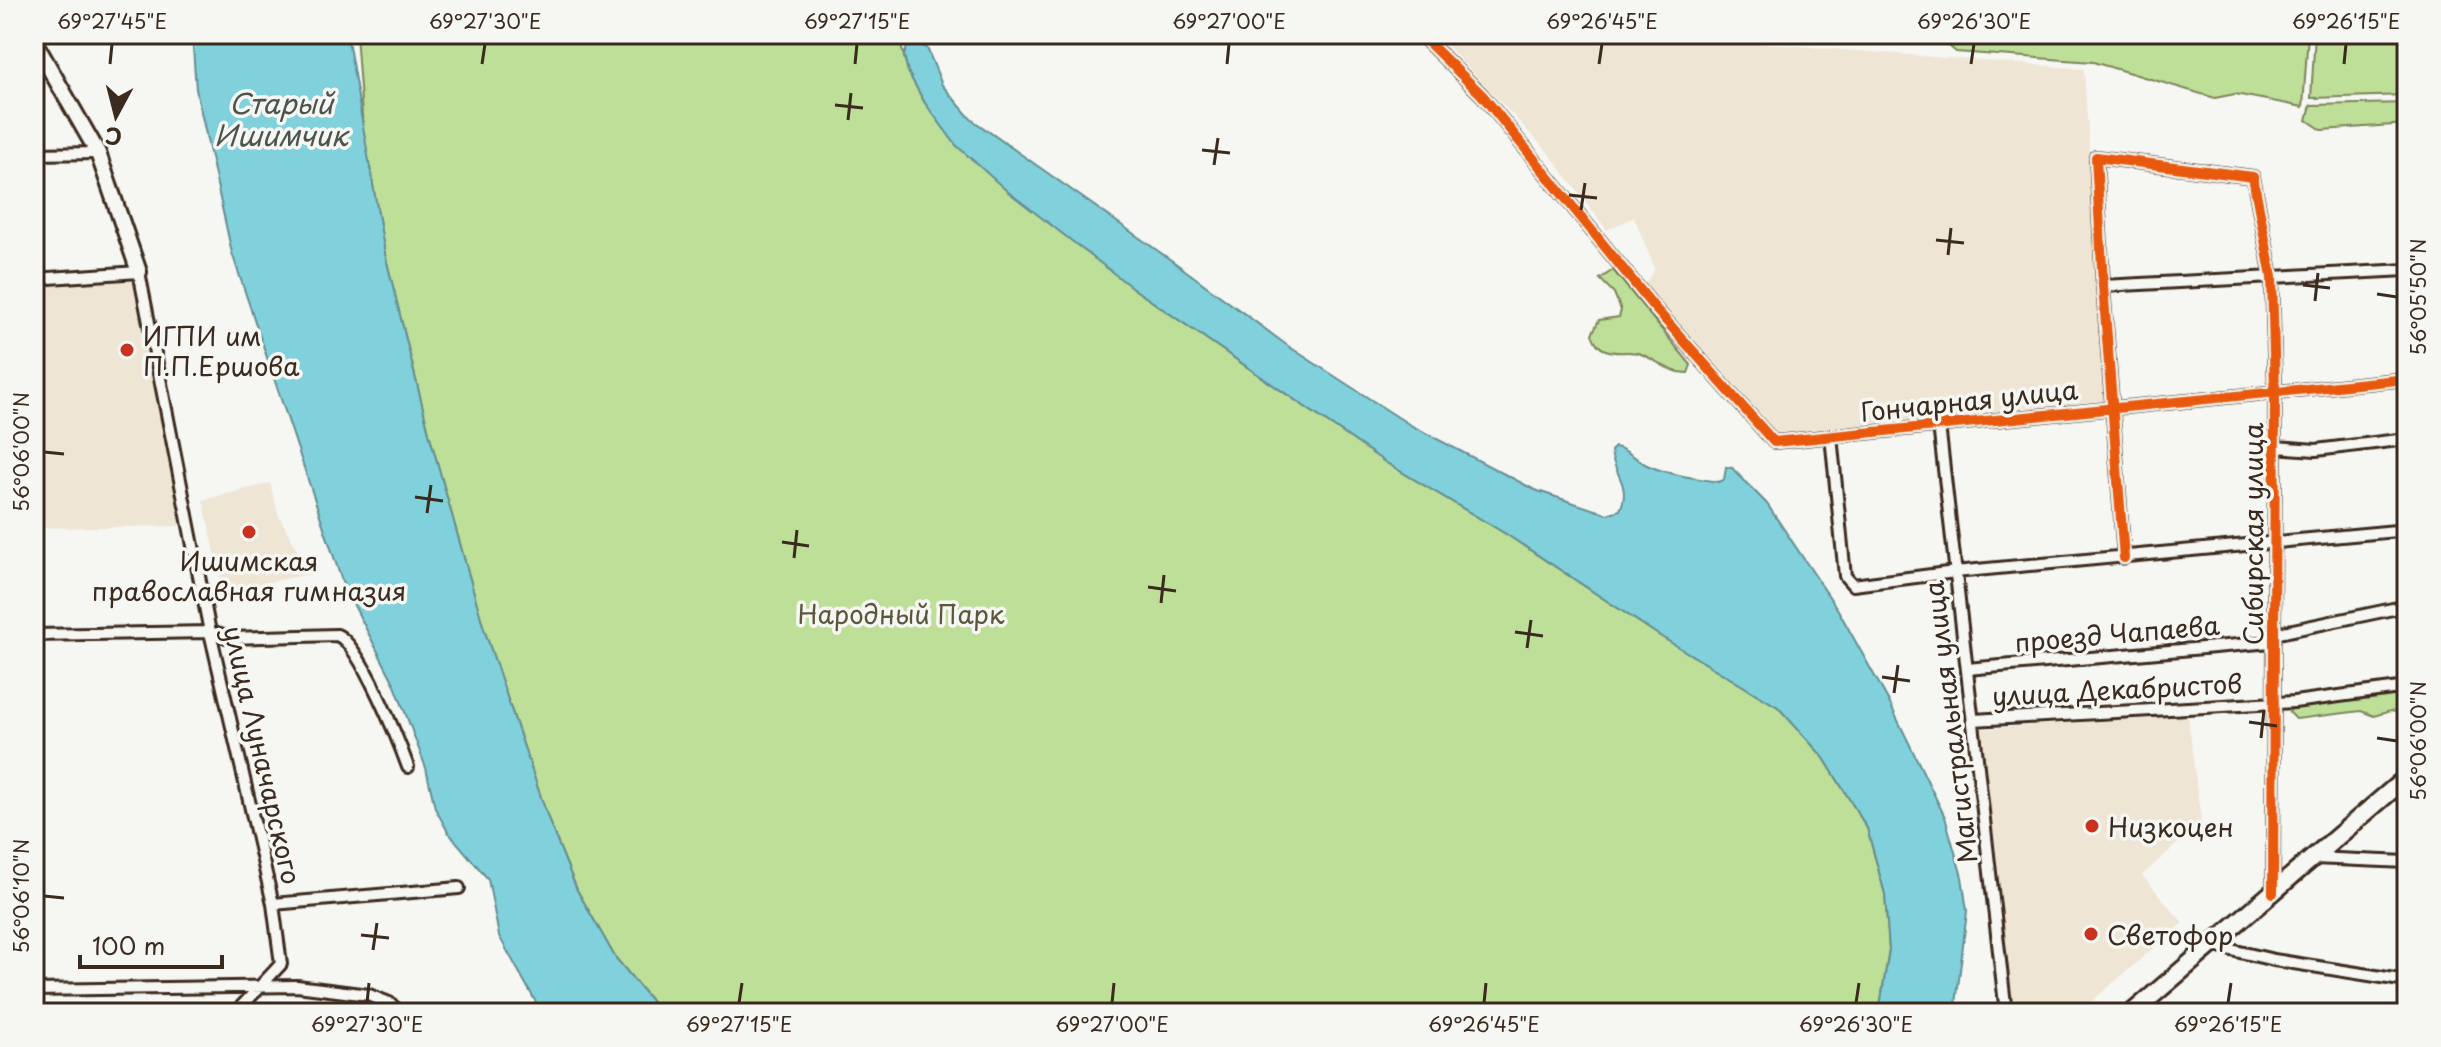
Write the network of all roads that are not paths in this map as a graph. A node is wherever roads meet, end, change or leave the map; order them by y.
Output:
1 (1420, 34) edge
2 (34, 41) edge
3 (98, 153) junction
4 (34, 154) edge
5 (2407, 270) edge
6 (139, 272) junction
7 (2272, 277) junction
8 (34, 279) edge
9 (2103, 286) junction
10 (2407, 379) edge
11 (2275, 391) junction
12 (2113, 408) junction
13 (1939, 425) junction
14 (1831, 436) junction
15 (2407, 439) edge
16 (2275, 447) junction
17 (2407, 530) edge
18 (2274, 544) junction
19 (2124, 558) junction
20 (1955, 572) junction
21 (2407, 606) edge
22 (210, 632) junction
23 (2274, 634) junction
24 (34, 635) edge
25 (1967, 669) junction
26 (2407, 687) edge
27 (2274, 701) junction
28 (1973, 720) junction
29 (408, 767) dead end
30 (2407, 777) edge
31 (2311, 857) junction
32 (2407, 862) edge
33 (459, 888) dead end
34 (2273, 893) junction
35 (273, 904) junction
36 (2210, 945) junction
37 (2407, 981) edge
38 (261, 988) junction
39 (34, 990) edge
40 (239, 1013) edge
41 (401, 1013) edge
42 (2006, 1013) edge
43 (2132, 1013) edge

1 - 14 street, Гончарная улица
2 - 3 street, улица Луначарского
3 - 4 street
3 - 6 street, улица Луначарского
5 - 7 street
6 - 8 street
6 - 22 street, улица Луначарского
7 - 9 street
7 - 9 street, Сибирская улица
7 - 11 street, Сибирская улица
9 - 12 street
10 - 11 street, Гончарная улица
11 - 12 street, Гончарная улица
11 - 16 street, Сибирская улица
12 - 13 street, Гончарная улица
12 - 19 street
13 - 14 street, Гончарная улица
13 - 20 street, Магистральная улица
14 - 20 street
15 - 16 street
16 - 18 street, Сибирская улица
17 - 18 street
18 - 19 street
18 - 23 street, Сибирская улица
19 - 20 street
20 - 25 street, Магистральная улица
21 - 23 street, проезд Чапаева
22 - 24 street
22 - 29 street
22 - 35 street, улица Луначарского
23 - 25 street, проезд Чапаева
23 - 27 street, Сибирская улица
25 - 28 street, Магистральная улица
26 - 27 street, улица Декабристов
27 - 28 street, улица Декабристов
27 - 34 street, Сибирская улица
28 - 42 street, Магистральная улица
30 - 31 main road
31 - 32 street
31 - 34 main road
33 - 35 street
34 - 36 main road
35 - 38 street, улица Луначарского
36 - 37 street
36 - 43 main road
38 - 39 street
38 - 40 street, улица Луначарского
38 - 41 street

